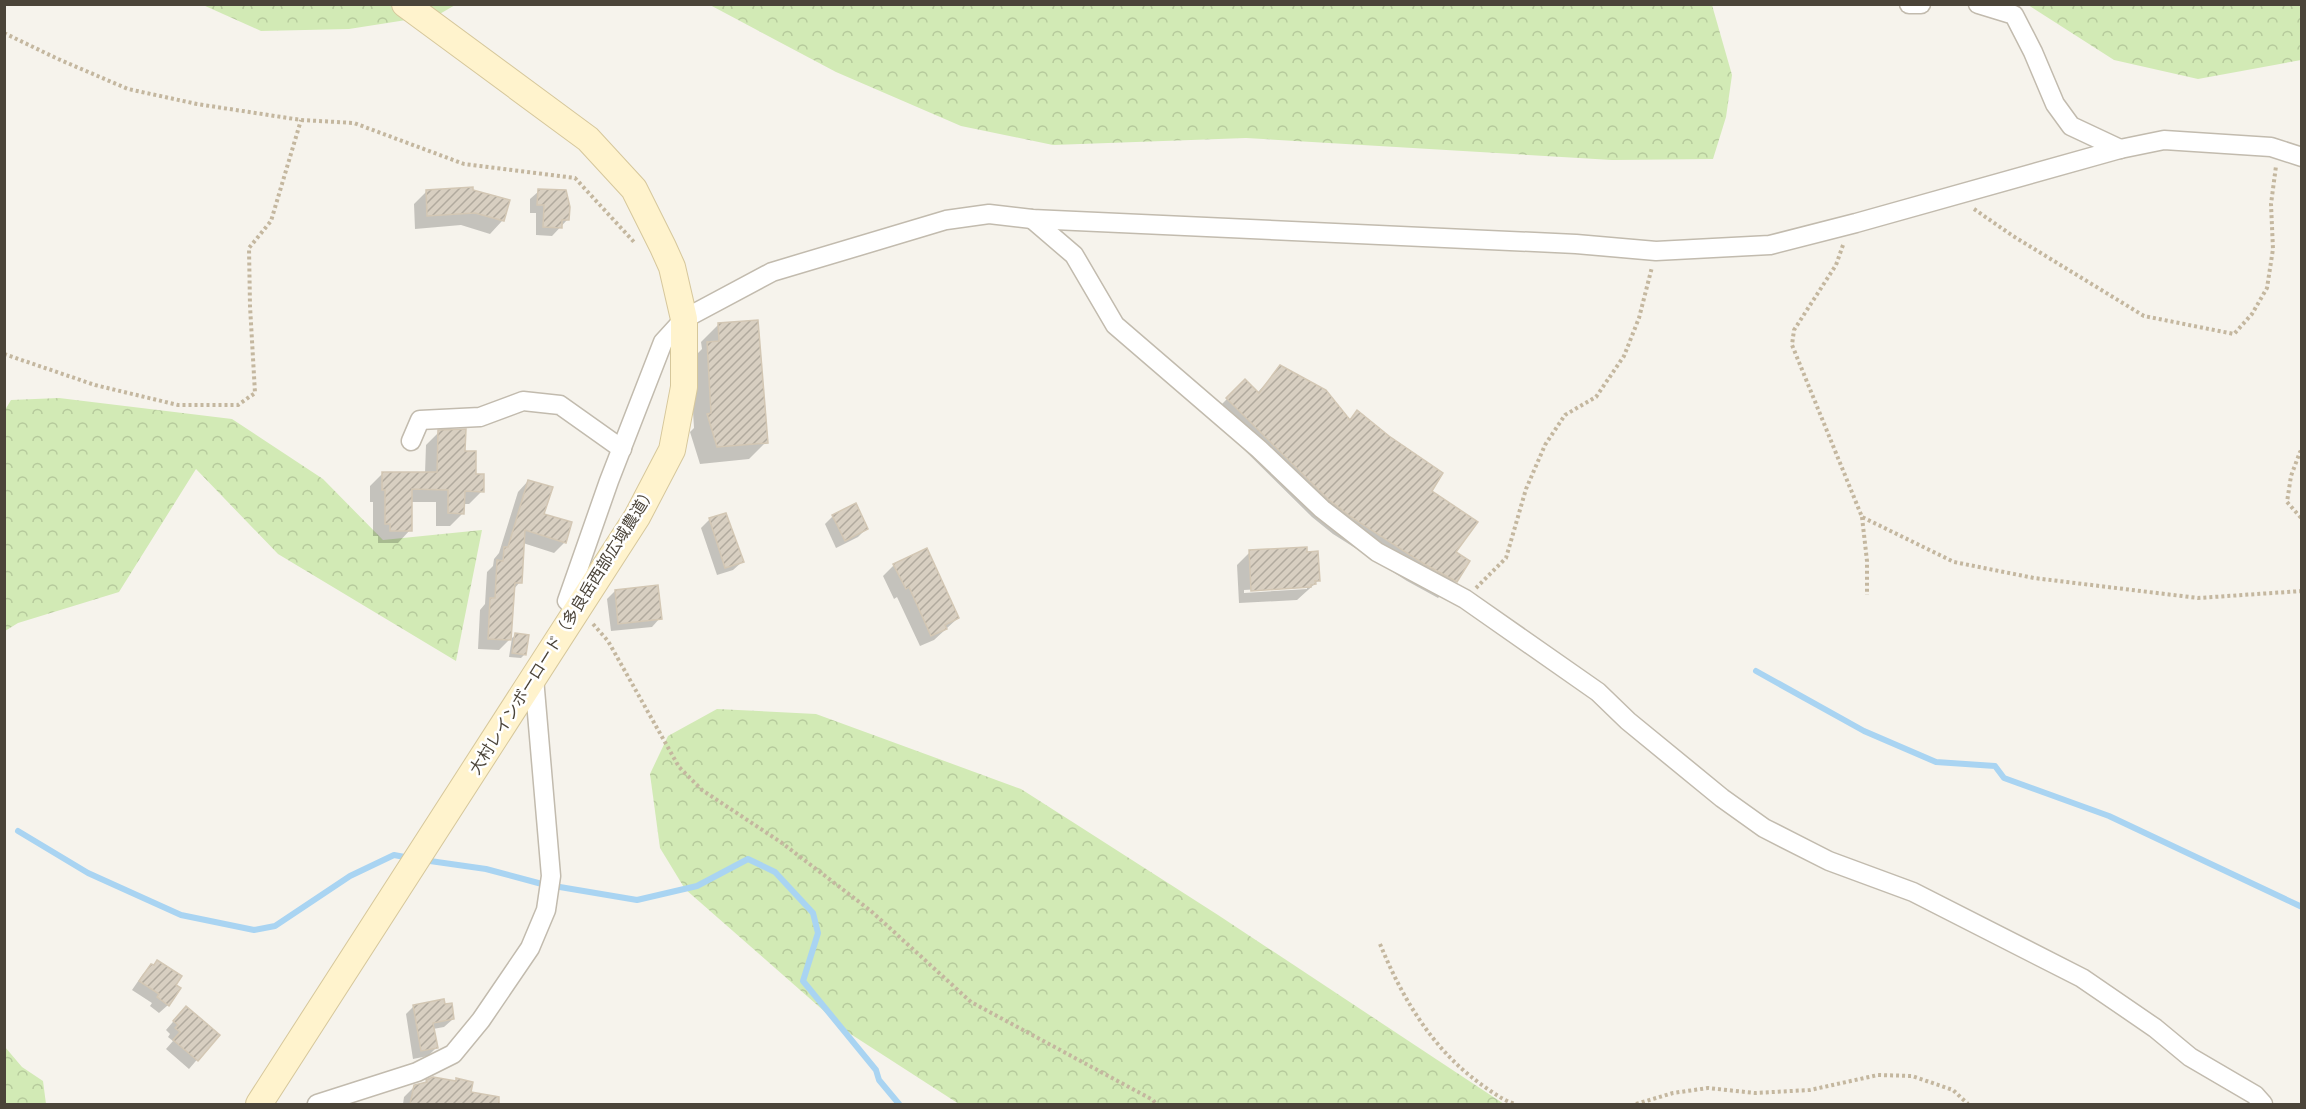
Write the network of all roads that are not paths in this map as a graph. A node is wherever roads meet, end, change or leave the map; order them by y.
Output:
1 (405, 4) edge
2 (1909, 4) edge
3 (1922, 4) edge
4 (1978, 4) edge
5 (2120, 149) junction
6 (2301, 157) edge
7 (1032, 219) junction
8 (684, 320) junction
9 (411, 441) dead end
10 (621, 449) junction
11 (579, 609) junction
12 (534, 678) junction
13 (259, 1104) edge
14 (318, 1104) edge
15 (2264, 1104) edge

1 - 8 street, 大村レインボーロード（多良岳西部広域農道）
2 - 3 street
4 - 5 street
5 - 6 street
5 - 7 street
7 - 8 street
7 - 15 street
8 - 10 street
8 - 11 street, 大村レインボーロード（多良岳西部広域農道）
9 - 10 street
10 - 11 street
11 - 12 street, 大村レインボーロード（多良岳西部広域農道）
12 - 13 street, 大村レインボーロード（多良岳西部広域農道）
12 - 14 street

